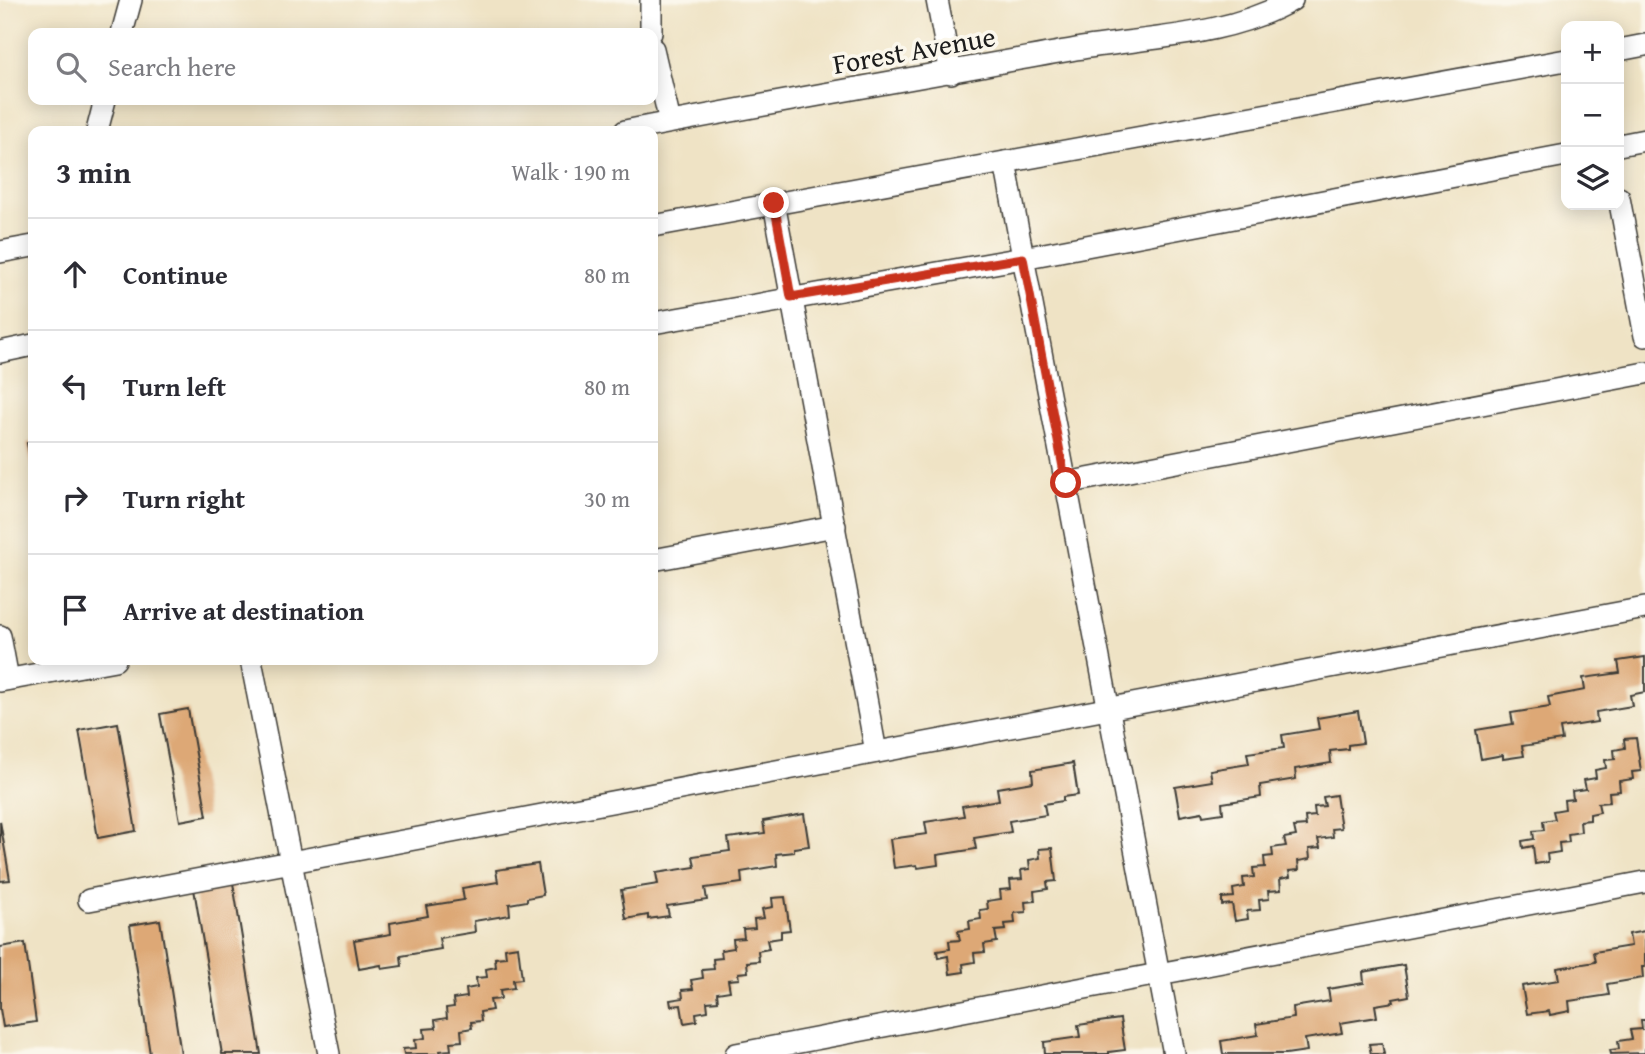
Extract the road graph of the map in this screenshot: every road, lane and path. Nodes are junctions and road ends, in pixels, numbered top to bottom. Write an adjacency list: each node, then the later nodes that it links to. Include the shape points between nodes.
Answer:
1 (131, 0): 5 (street)
2 (651, 0): 6 (street)
3 (937, 0): 11 (street)
4 (1292, 0): 11 (street, Forest Avenue, via 1246,21)
5 (123, 28)
6 (651, 28)
7 (1645, 45): 8 (street)
8 (1624, 49)
9 (1561, 61): 19 (street)
10 (658, 70): 13 (street)
11 (951, 73): 13 (street, Forest Avenue)
12 (104, 105): 14 (street)
13 (670, 122): 15 (street, Forest Avenue)
14 (98, 126)
15 (650, 126)
16 (1645, 140): 17 (street)
17 (1624, 144)
18 (1561, 156): 25 (street)
19 (1005, 162): 20 (street); 25 (street)
20 (774, 203): 22 (street); 26 (street)
21 (1621, 210): 28 (street)
22 (658, 225)
23 (28, 247): 24 (street)
24 (0, 252)
25 (1023, 258): 26 (street); 32 (street)
26 (791, 297): 27 (street); 33 (street)
27 (658, 322)
28 (1645, 336)
29 (28, 346): 30 (street)
30 (0, 352)
31 (1645, 373): 32 (street)
32 (1066, 483): 40 (street)
33 (835, 526): 34 (street); 41 (street)
34 (658, 559)
35 (1645, 608): 40 (street)
36 (0, 636): 39 (street)
37 (87, 665): 39 (street)
38 (252, 665): 42 (street)
39 (4, 680)
40 (1110, 711): 41 (street); 45 (street)
41 (876, 752): 42 (street)
42 (290, 861): 44 (street); 46 (street)
43 (1645, 882): 45 (street)
44 (89, 900)
45 (1160, 975): 47 (street); 48 (street)
46 (329, 1054)
47 (736, 1054)
48 (1174, 1054)

